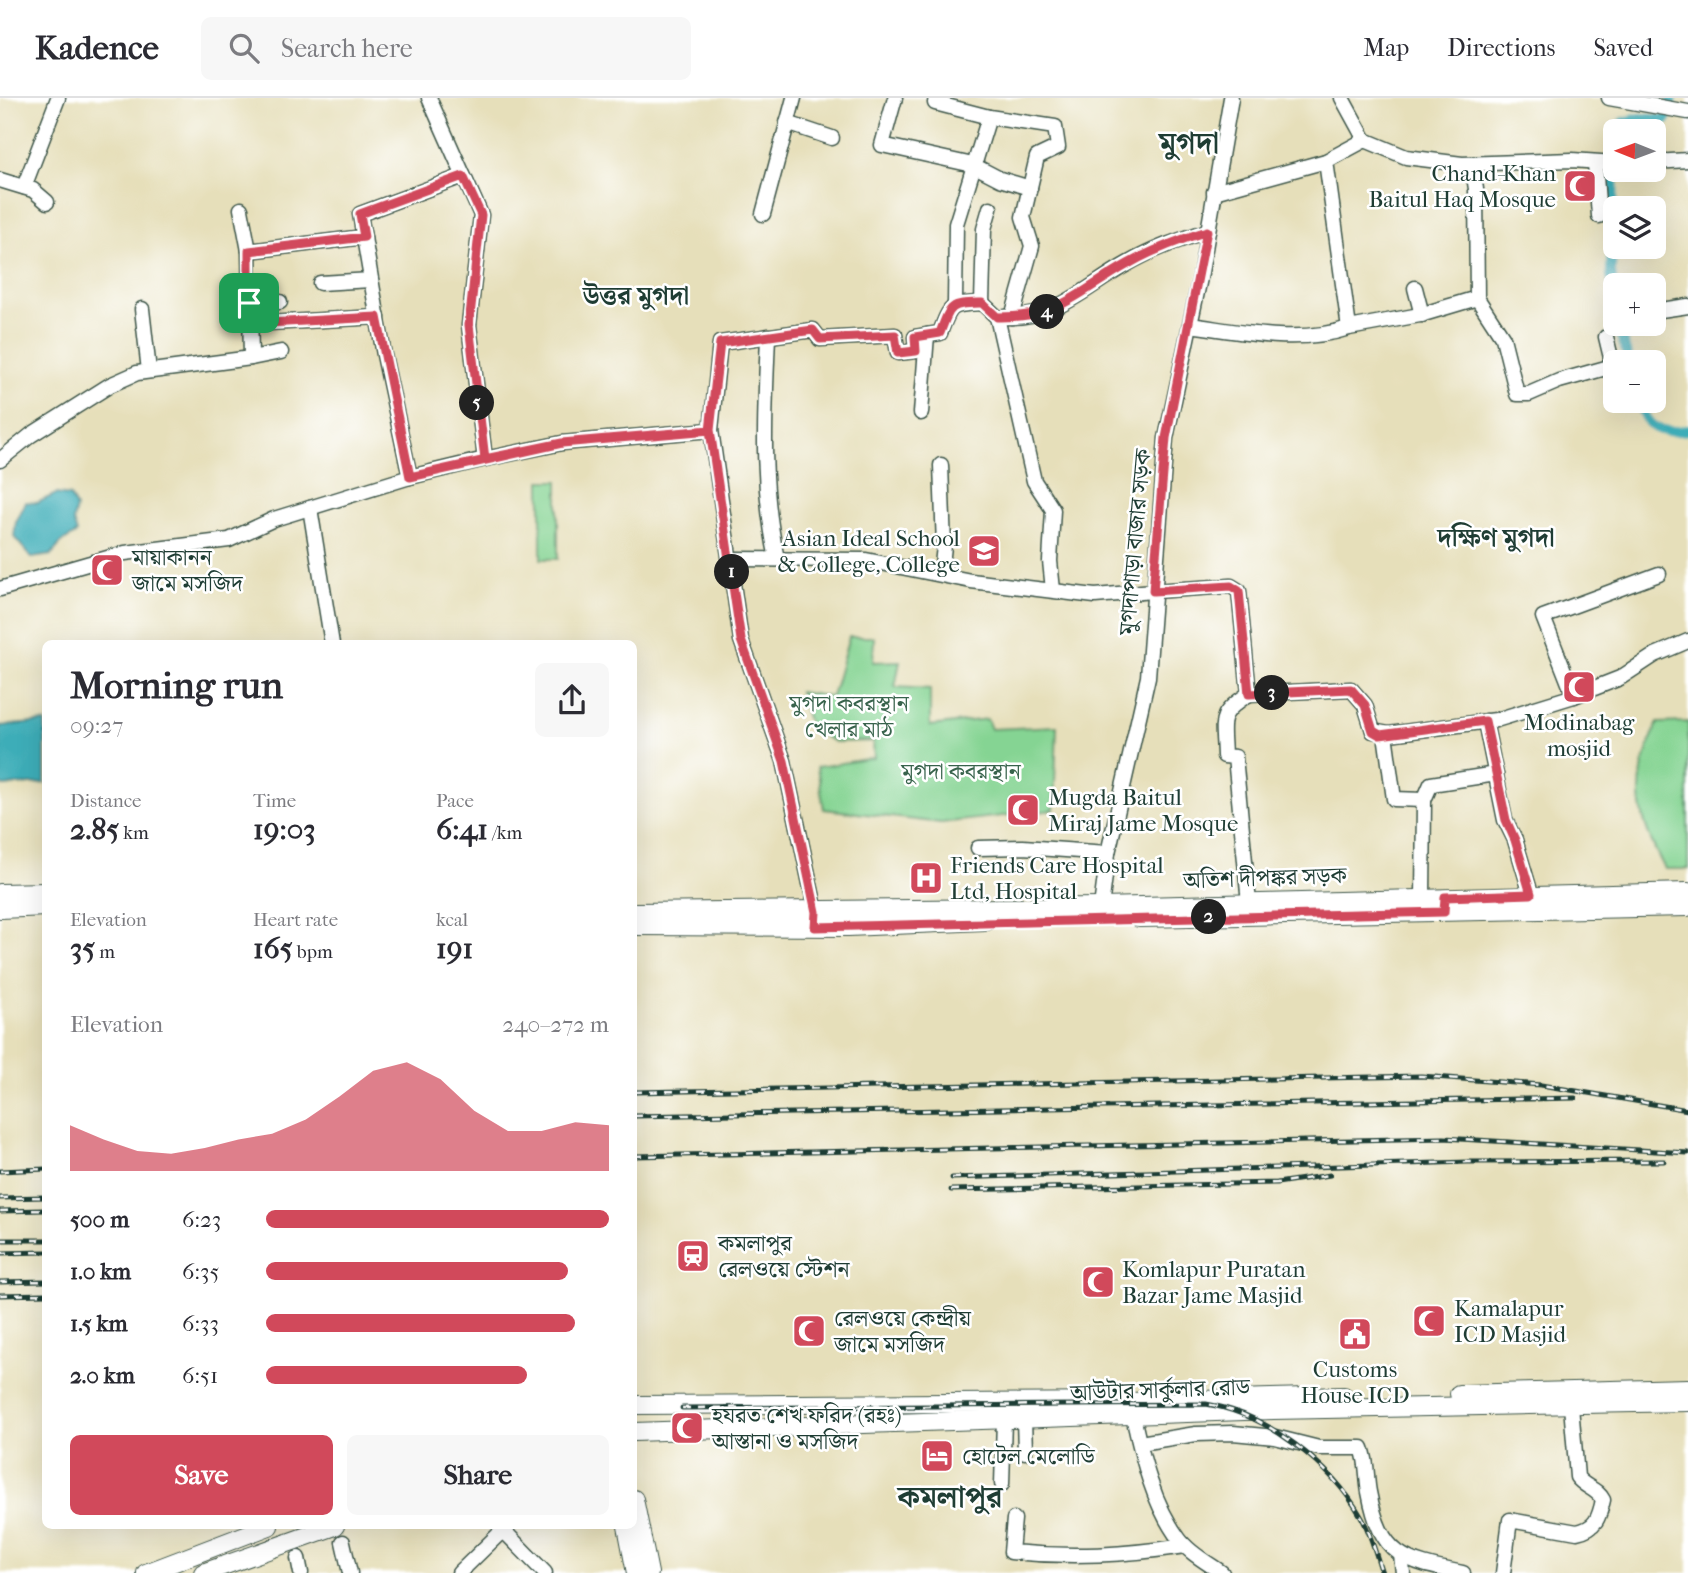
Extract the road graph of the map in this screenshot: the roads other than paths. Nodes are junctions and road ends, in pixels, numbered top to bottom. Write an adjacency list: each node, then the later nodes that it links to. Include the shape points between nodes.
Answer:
1 (58, 98): 23 (street)
2 (429, 98): 21 (street)
3 (794, 98): 11 (street)
4 (895, 98): 20 (street, via 882,145)
5 (936, 98): 10 (street, via 935,103)
6 (1231, 98): 25 (street, মুগদাপাড়া বাজার সড়ক)
7 (1342, 98): 13 (street)
8 (1609, 98): 9 (street)
9 (1688, 112)
10 (989, 117): 20 (street); 24 (street, via 1055,127 1058,147 1037,157)
11 (787, 123): 12 (street); 29 (street)
12 (832, 138)
13 (1365, 139): 15 (street); 19 (street, via 1406,157)
14 (1688, 160): 16 (street)
15 (1326, 161): 25 (street); 51 (street)
16 (1666, 161)
17 (1597, 163): 18 (street); 19 (street); 30 (street)
18 (1603, 163)
19 (1472, 164): 37 (street)
20 (973, 165): 24 (street); 41 (street, via 956,224)
21 (463, 176): 32 (street, via 360,214); 60 (street, via 481,215 469,325)
22 (0, 180): 23 (street)
23 (24, 187): 26 (street)
24 (1030, 188): 48 (street, via 1023,217 1032,246)
25 (1214, 192): 31 (street, মুগদাপাড়া বাজার সড়ক)
26 (47, 202)
27 (990, 208): 40 (street, via 984,229)
28 (241, 209): 33 (street)
29 (763, 214)
30 (1599, 216)
31 (1207, 231): 48 (street, via 1166,243 1062,306 1038,315); 50 (street, মুগদাপাড়া বাজার সড়ক)
32 (364, 237): 33 (street); 34 (street)
33 (249, 251): 39 (street)
34 (372, 280): 35 (street); 46 (street)
35 (320, 283)
36 (1415, 288): 45 (street)
37 (1477, 298): 45 (street); 54 (street, via 1503,338 1517,394 1613,366)
38 (280, 302): 39 (street)
39 (249, 303): 49 (street)
40 (982, 303): 41 (street); 47 (street)
41 (955, 304): 52 (street, via 948,309 940,333)
42 (1688, 306): 44 (street)
43 (142, 309): 57 (street)
44 (1666, 309)
45 (1422, 315): 51 (street)
46 (377, 317): 49 (street); 63 (street)
47 (997, 317): 48 (street); 70 (street, via 1034,481 1053,510)
48 (1013, 317)
49 (250, 324): 56 (street)
50 (1190, 325): 51 (street, via 1277,337 1316,336); 71 (street, মুগদাপাড়া বাজার সড়ক, via 1166,438)
51 (1349, 328)
52 (927, 335): 53 (street, via 915,337 916,351 898,353 895,335 820,339 813,330); 58 (street)
53 (768, 336): 59 (street, via 720,343); 66 (street, via 763,460)
54 (1606, 337)
55 (281, 352): 56 (street)
56 (251, 358): 57 (street)
57 (149, 371): 61 (street, via 110,385)
58 (921, 413)
59 (710, 430): 60 (street, via 562,443); 65 (street)
60 (485, 459): 63 (street)
61 (0, 460)
62 (941, 465): 68 (street)
63 (410, 477): 64 (street)
64 (310, 508): 69 (street, via 229,540 125,553); 72 (street)
65 (730, 559): 66 (street); 94 (street, via 741,640 784,761)
66 (777, 559): 68 (street, via 866,560)
67 (1659, 574): 75 (street, via 1543,617)
68 (942, 575): 70 (street)
69 (0, 589)
70 (1053, 590): 71 (street, via 1095,596)
71 (1153, 591): 74 (street, via 1231,586 1239,591); 81 (street, মুগদাপাড়া বাজার সড়ক, via 1148,677)
72 (331, 640)
73 (1688, 641): 75 (street, via 1620,678)
74 (1249, 694): 77 (street, via 1351,689 1365,705 1373,731); 87 (street, via 1225,711 1223,719 1224,756 1235,757)
75 (1574, 696): 76 (street)
76 (1485, 721): 77 (street); 78 (street)
77 (1385, 734): 79 (street, via 1394,799)
78 (1496, 774): 79 (street, via 1431,784); 85 (street)
79 (1424, 800): 86 (street)
80 (978, 848): 81 (street)
81 (1108, 853): 90 (street, মুগদাপাড়া বাজার সড়ক)
82 (42, 892): 84 (main road)
83 (1688, 892): 85 (main road, অতিশ দীপঙ্কর সড়ক)
84 (0, 893)
85 (1531, 894): 88 (main road, অতিশ দীপঙ্কর সড়ক)
86 (1423, 897): 87 (main road, অতিশ দীপঙ্কর সড়ক); 88 (main road, অতিশ দীপঙ্কর সড়ক)
87 (1248, 903): 90 (main road, অতিশ দীপঙ্কর সড়ক)
88 (1444, 904): 91 (main road, অতিশ দীপঙ্কর সড়ক); 94 (main road, অতিশ দীপঙ্কর সড়ক)
89 (42, 906): 92 (main road)
90 (1101, 907): 94 (main road, অতিশ দীপঙ্কর সড়ক)
91 (1688, 907)
92 (0, 909)
93 (637, 912): 94 (main road, অতিশ দীপঙ্কর সড়ক)
94 (816, 919): 95 (main road, অতিশ দীপঙ্কর সড়ক)
95 (637, 926)
96 (1688, 1388): 98 (main road, আউটার সার্কুলার রোড, via 1139,1401)
97 (1688, 1402): 99 (main road, আউটার সার্কুলার রোড)
98 (637, 1405)
99 (1571, 1406): 100 (main road, আউটার সার্কুলার রোড); 126 (street, via 1577,1477 1603,1500 1597,1522 1577,1532 1510,1520)
100 (1133, 1416): 101 (main road, আউটার সার্কুলার রোড); 104 (street)
101 (1024, 1419): 102 (main road, আউটার সার্কুলার রোড); 105 (street)
102 (1004, 1420): 103 (main road, আউটার সার্কুলার রোড); 106 (street)
103 (637, 1432)
104 (1140, 1443): 112 (street, via 1156,1496); 113 (street, via 1233,1433 1320,1448 1362,1448 1376,1522 1386,1544)
105 (1025, 1452)
106 (1002, 1484)
107 (637, 1514): 122 (main road)
108 (1014, 1520): 112 (street, via 1011,1552 1068,1558)
109 (260, 1529): 115 (main road)
110 (627, 1529): 121 (main road)
111 (338, 1534): 116 (main road); 118 (street)
112 (1185, 1546): 123 (street)
113 (1401, 1555): 124 (street); 125 (street)
114 (298, 1558): 117 (street)
115 (146, 1573)
116 (203, 1573)
117 (301, 1573)
118 (350, 1573)
119 (459, 1573): 120 (street, via 499,1534 506,1533)
120 (545, 1573)
121 (636, 1573)
122 (649, 1573)
123 (1222, 1573)
124 (1403, 1573)
125 (1463, 1573)
126 (1503, 1573)

